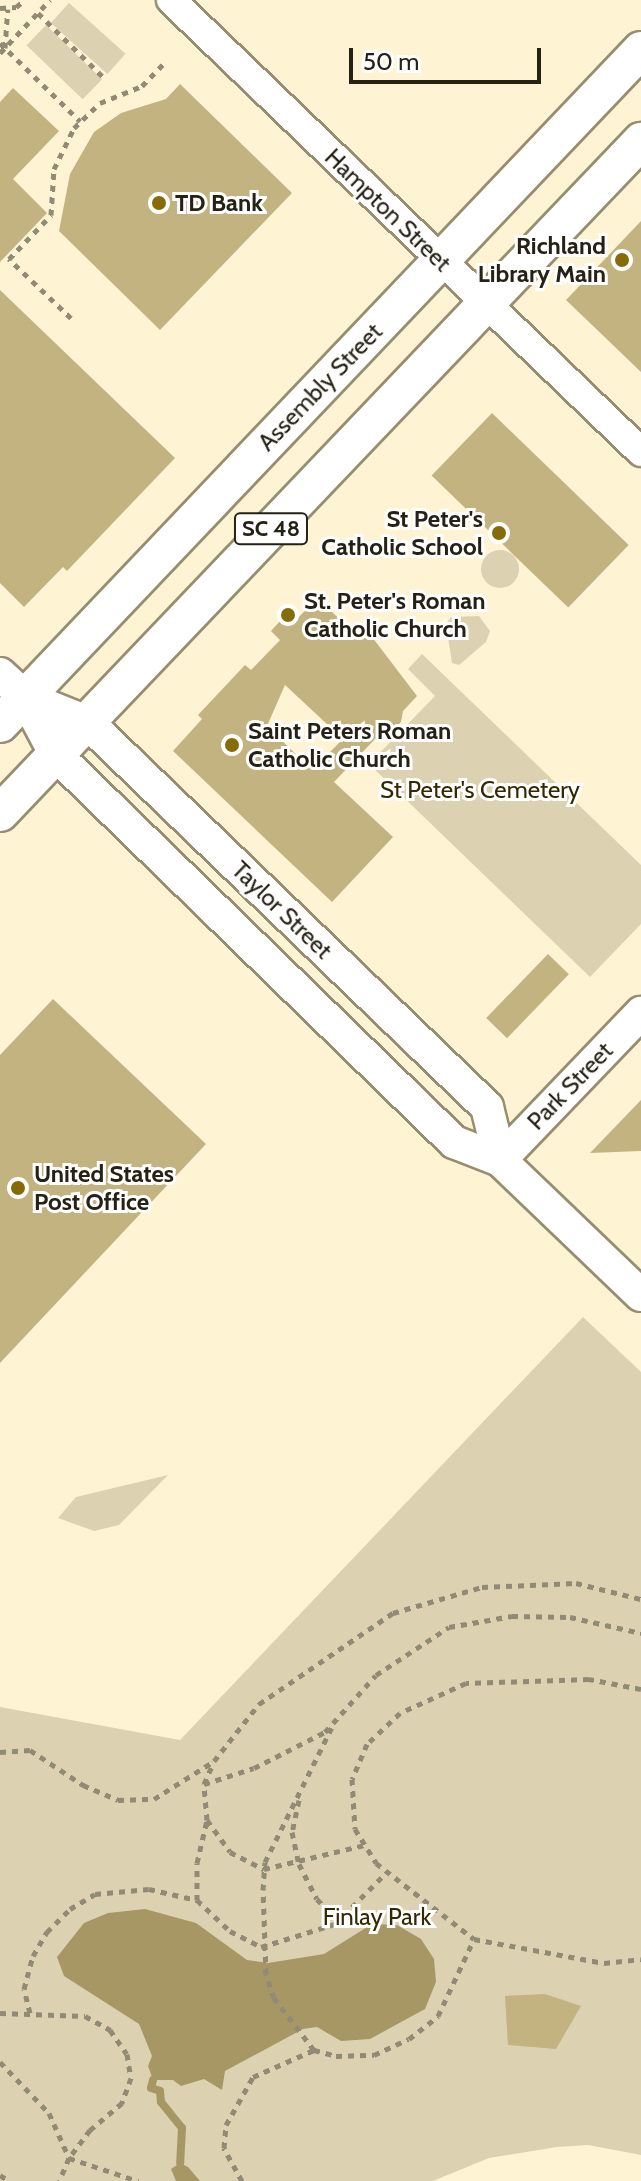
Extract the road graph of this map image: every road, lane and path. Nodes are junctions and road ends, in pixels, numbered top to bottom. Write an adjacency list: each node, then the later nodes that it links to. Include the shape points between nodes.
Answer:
1 (25, 0): 5 (path)
2 (50, 0): 6 (path)
3 (171, 0): 13 (street, Hampton Street)
4 (0, 8): 5 (path)
5 (8, 9): 7 (path)
6 (38, 13): 7 (path); 10 (path)
7 (1, 48): 11 (path)
8 (641, 50): 13 (main road, Assembly Street / SC 48)
9 (165, 62): 11 (path, via 142,86 100,103)
10 (102, 76)
11 (80, 121): 15 (path, via 54,169 51,215 9,259)
12 (641, 141): 14 (main road, SC 48)
13 (440, 261): 14 (street, Hampton Street); 17 (main road, Assembly Street / SC 48)
14 (485, 304): 16 (street, Hampton Street); 18 (main road, SC 48)
15 (71, 318)
16 (641, 452)
17 (12, 686): 18 (main road, Taylor Street); 19 (main road, Assembly Street / SC 48); 20 (main road, Taylor Street)
18 (87, 722): 20 (main road, SC 48); 23 (main road, Taylor Street, via 487,1107)
19 (0, 724)
20 (56, 755): 21 (main road, SC 48); 23 (main road, Taylor Street, via 454,1142)
21 (0, 813)
22 (641, 1013): 23 (main road, Park Street)
23 (500, 1160): 24 (main road, Taylor Street)
24 (641, 1295)
25 (641, 1599): 30 (path, via 576,1583 482,1587 393,1613 259,1704)
26 (641, 1633): 28 (path, via 570,1617 512,1616 449,1627 376,1675)
27 (641, 1689): 34 (path, via 589,1679 466,1683 400,1713 367,1744 352,1779 355,1829)
28 (333, 1722): 31 (path, via 325,1732 254,1768); 32 (path)
29 (0, 1752): 30 (path, via 30,1750 83,1785 118,1800 154,1799)
30 (214, 1761): 31 (path)
31 (204, 1784): 33 (path)
32 (300, 1794): 35 (path, via 292,1832); 36 (path)
33 (207, 1820): 36 (path, via 230,1852); 38 (path, via 197,1863)
34 (365, 1845): 35 (path); 37 (path)
35 (299, 1864): 36 (path); 39 (path, via 317,1899)
36 (264, 1869): 41 (path)
37 (387, 1872): 39 (path); 40 (path)
38 (197, 1900): 41 (path, via 230,1931); 44 (path, via 149,1889 117,1889 70,1909 33,1956 24,1989)
39 (338, 1921): 41 (path, via 319,1932)
40 (474, 1939): 42 (path, via 604,1963); 45 (path, via 438,2016 409,2039 374,2055)
41 (261, 1947): 45 (path, via 274,1998)
42 (641, 1959)
43 (0, 2013): 44 (path)
44 (30, 2013): 47 (path, via 85,2016 110,2030 127,2054 131,2078 122,2103)
45 (314, 2050): 52 (path, via 273,2064 238,2096 226,2125 224,2148)
46 (0, 2062): 47 (path, via 49,2113)
47 (69, 2158): 50 (path); 51 (path)
48 (0, 2175): 49 (path)
49 (9, 2181)
50 (59, 2181)
51 (138, 2181)
52 (242, 2181)

